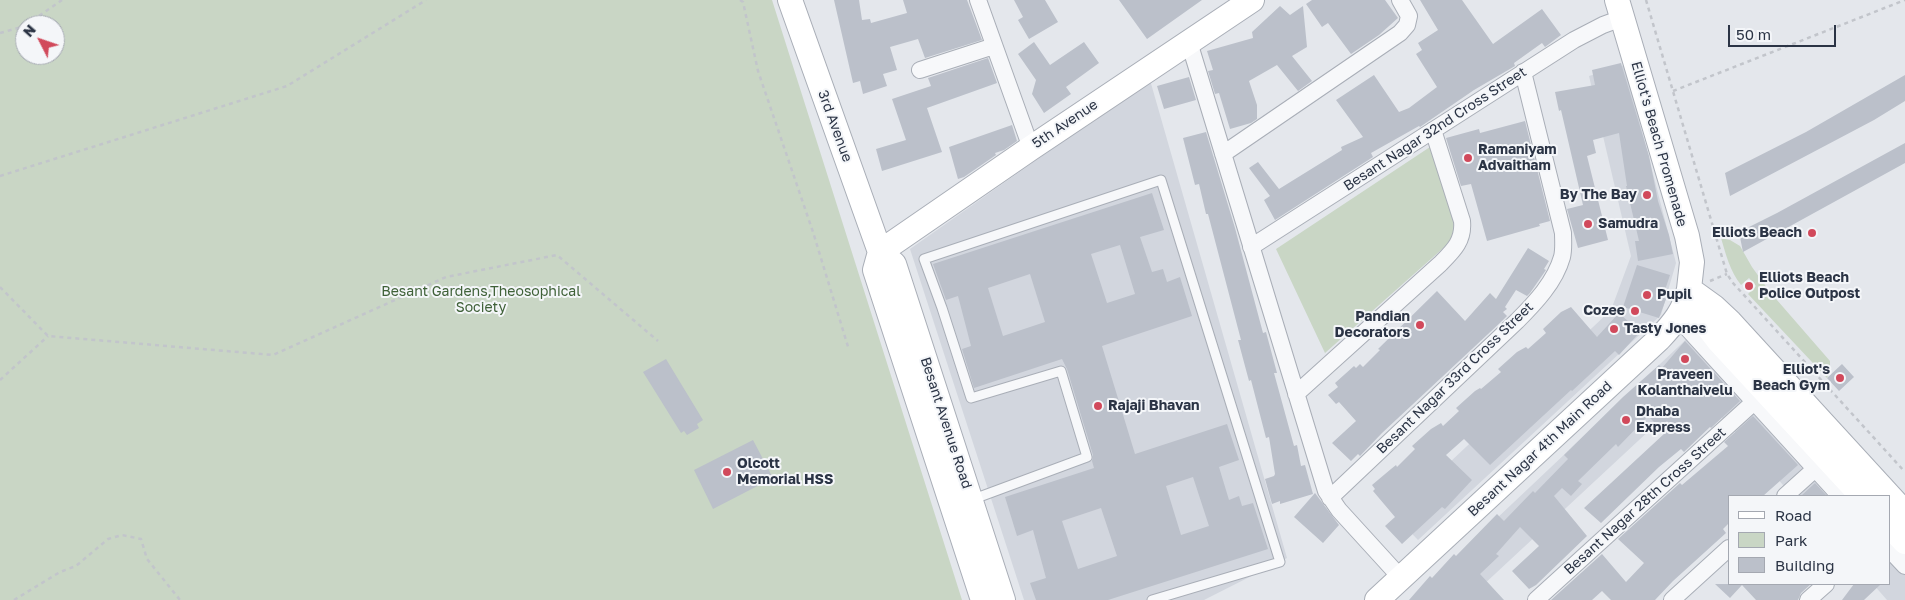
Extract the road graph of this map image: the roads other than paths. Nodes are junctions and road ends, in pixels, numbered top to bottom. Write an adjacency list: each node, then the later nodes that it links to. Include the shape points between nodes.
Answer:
1 (790, 0): 14 (street, 3rd Avenue)
2 (978, 0): 7 (street)
3 (1252, 0): 6 (street, 5th Avenue)
4 (1400, 0): 12 (street, via 1410,16 1400,33)
5 (1620, 9): 9 (street, Besant Nagar 32nd Cross Street); 15 (street, Elliot's Beach Promenade, via 1686,236 1692,262)
6 (1189, 42): 11 (street, 5th Avenue); 12 (street)
7 (994, 46): 8 (street); 11 (street)
8 (920, 70)
9 (1523, 72): 10 (street, Besant Nagar 32nd Cross Street); 25 (street, Besant Nagar 33rd Cross Street, via 1563,233 1559,264 1539,298 1504,334)
10 (1433, 130): 13 (street, Besant Nagar 32nd Cross Street); 17 (street, via 1462,221 1461,239 1440,264)
11 (1030, 148): 14 (street, 5th Avenue)
12 (1223, 154): 13 (street)
13 (1251, 247): 17 (street)
14 (880, 252): 26 (street, Besant Avenue Road, via 894,264); 35 (street, via 875,270)
15 (1689, 289): 16 (street, Besant Nagar 4th Main Road); 22 (street, Elliot's Beach Promenade, via 1698,314 1718,340); 23 (street, via 1730,322)
16 (1678, 318): 18 (street); 33 (street, Besant Nagar 4th Main Road)
17 (1296, 394): 25 (street)
18 (1754, 402): 19 (street); 39 (street, Besant Nagar 28th Cross Street)
19 (1815, 469): 20 (street); 21 (street)
20 (1786, 495)
21 (1839, 495)
22 (1861, 495)
23 (1889, 495)
24 (1890, 497): 27 (street)
25 (1330, 498): 33 (street)
26 (971, 500): 36 (street, Besant Avenue Road); 37 (lane, via 1087,458 1061,370 970,398 924,259 1161,180 1280,562)
27 (1905, 513)
28 (1890, 526): 29 (street)
29 (1905, 542)
30 (1728, 549): 40 (street)
31 (1890, 550): 32 (street)
32 (1905, 566)
33 (1401, 578): 38 (street, Besant Nagar 4th Main Road)
34 (1825, 585): 41 (street)
35 (983, 600)
36 (1003, 600)
37 (1152, 600)
38 (1377, 600)
39 (1536, 600)
40 (1672, 600)
41 (1808, 600)

